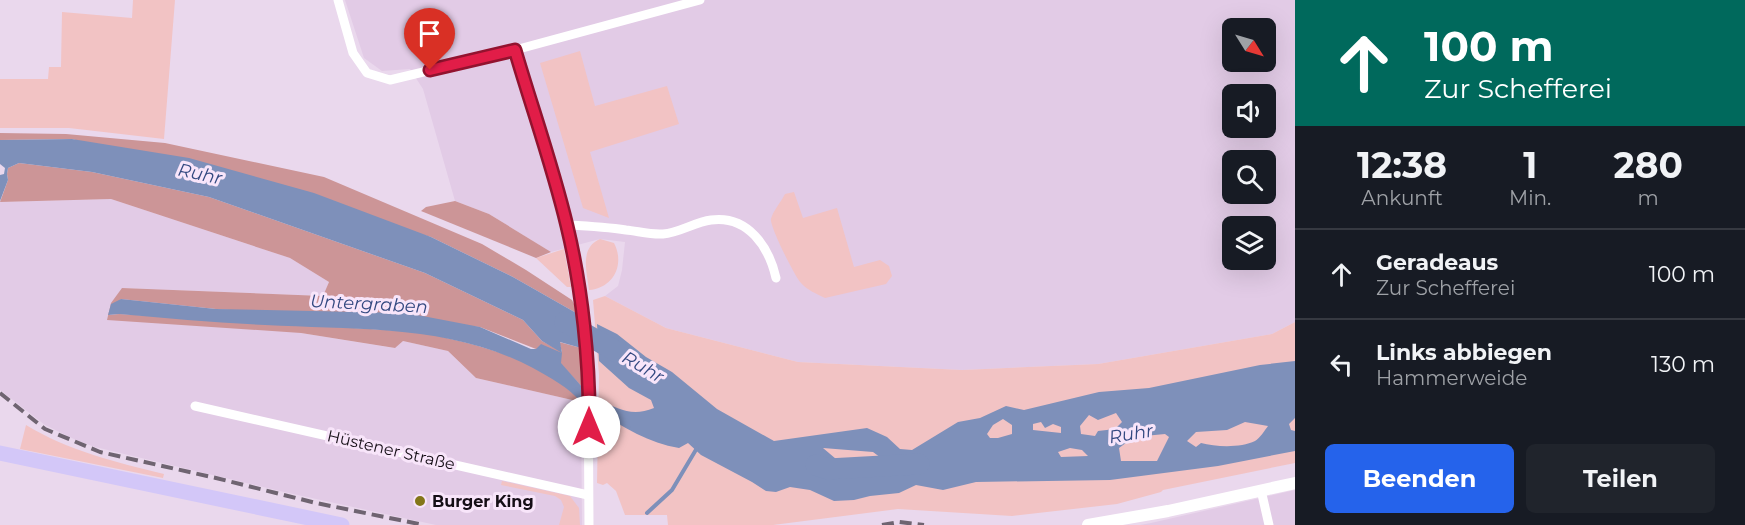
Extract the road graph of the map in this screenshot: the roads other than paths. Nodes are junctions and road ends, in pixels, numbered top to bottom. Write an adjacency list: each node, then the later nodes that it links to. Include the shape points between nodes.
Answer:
1 (338, 0): 3 (street, via 354,53 367,73 390,80)
2 (700, 0): 3 (street)
3 (515, 50): 4 (street)
4 (567, 225): 5 (street, via 662,234 712,219 730,222 756,235 766,248); 10 (street, via 588,366)
5 (776, 278)
6 (195, 406): 10 (street, Hüstener Straße)
7 (0, 453): 11 (main road)
8 (1295, 483): 9 (street)
9 (1261, 490): 13 (street); 14 (street)
10 (588, 495): 12 (street)
11 (342, 525)
12 (589, 525)
13 (1088, 525)
14 (1269, 525)

